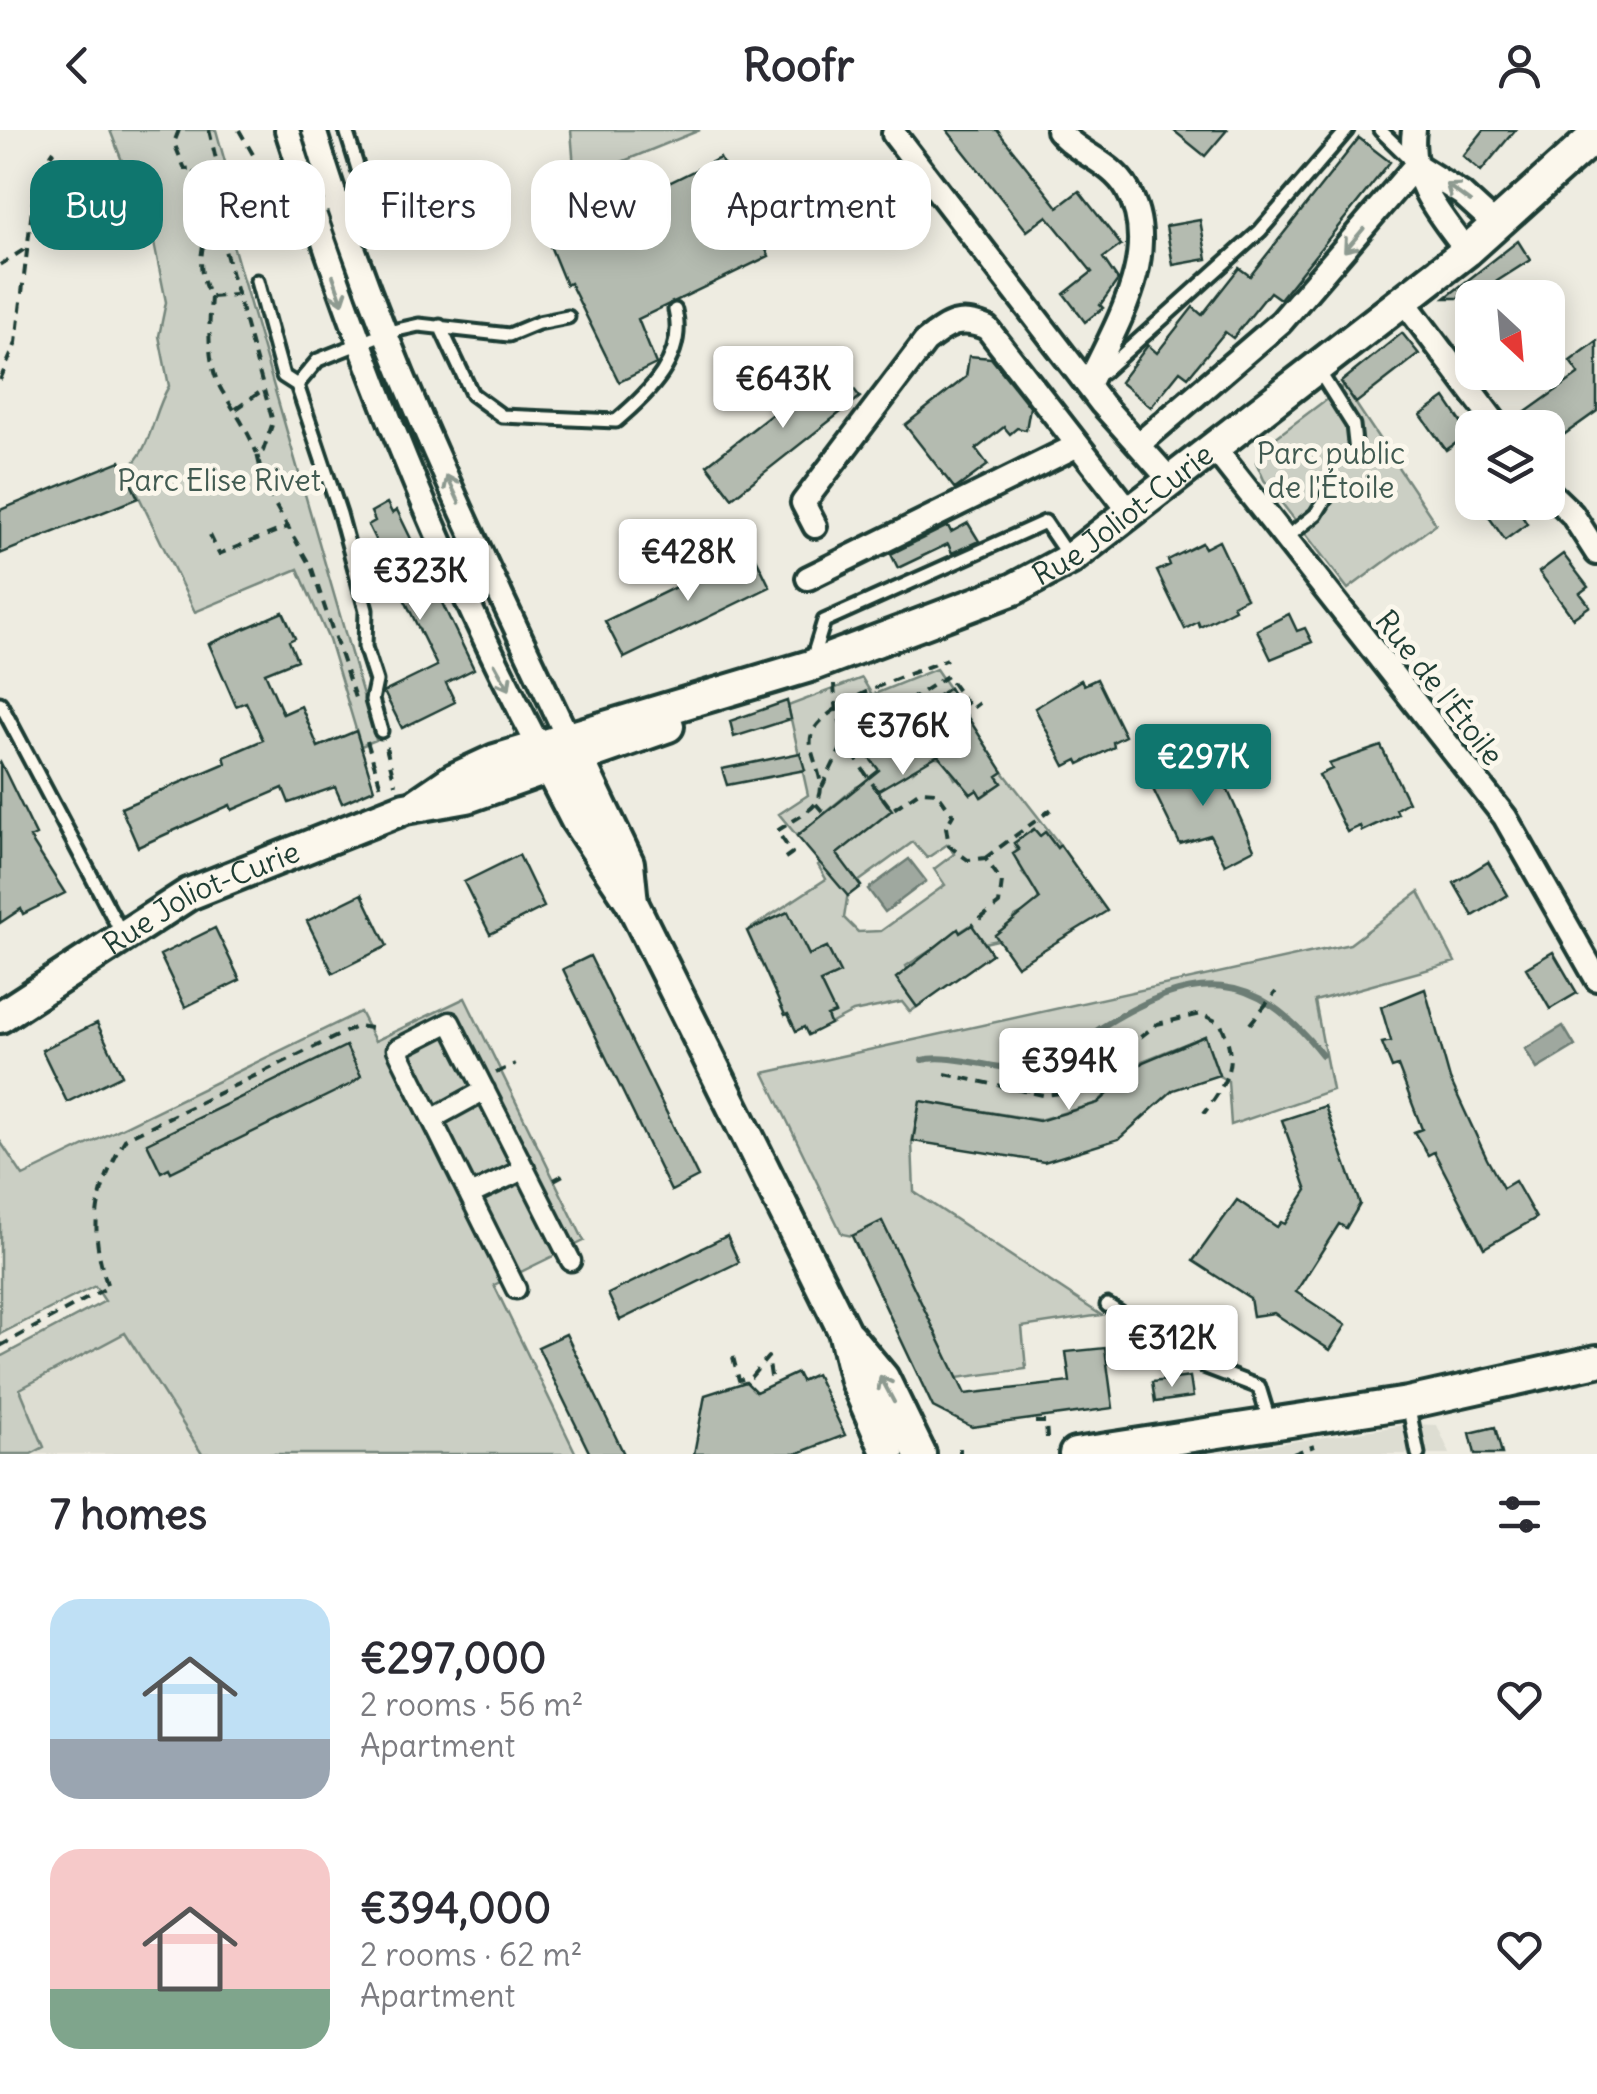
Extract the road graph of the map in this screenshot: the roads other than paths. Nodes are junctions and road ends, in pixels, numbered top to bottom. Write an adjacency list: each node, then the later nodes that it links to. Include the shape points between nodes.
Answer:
1 (288, 130): 10 (street)
2 (314, 130): 12 (street)
3 (346, 130): 12 (lane, via 362,182 355,196)
4 (1058, 130): 26 (street, via 1127,188 1139,221 1139,264)
5 (1346, 130): 26 (lane, via 1260,231)
6 (1380, 130): 11 (lane)
7 (1414, 130): 11 (street)
8 (894, 134): 26 (street)
9 (1597, 134): 14 (main road, Rue Joliot-Curie)
10 (296, 160)
11 (1416, 165): 14 (street, one-way to 11); 16 (street, via 1432,205); 28 (street, one-way to 28, via 1282,322)
12 (336, 202): 13 (lane); 22 (street)
13 (325, 208)
14 (1497, 226): 16 (main road, Rue Joliot-Curie)
15 (324, 250): 23 (street, one-way to 23)
16 (1467, 251): 18 (main road, Rue Joliot-Curie)
17 (257, 281): 25 (lane, via 283,376)
18 (1403, 300): 24 (main road, Rue Joliot-Curie); 27 (street)
19 (675, 310): 21 (lane, via 669,362 649,393 616,421 502,416 472,394)
20 (568, 317): 21 (lane, via 509,335)
21 (440, 326): 22 (lane)
22 (388, 332): 23 (lane); 46 (street, one-way to 22)
23 (358, 345): 25 (lane, via 318,360); 46 (street, one-way to 46, via 494,661)
24 (1317, 368): 30 (main road, Rue Joliot-Curie); 31 (lane, via 1354,425)
25 (297, 385): 44 (lane, via 366,610 364,647)
26 (1088, 385): 28 (street)
27 (1486, 410)
28 (1139, 444): 32 (street)
29 (1078, 445): 35 (street); 36 (street, via 987,328 968,319 947,324 925,342 803,503); 40 (street)
30 (1214, 448): 32 (main road, Rue Joliot-Curie); 37 (street, Rue de l'Étoile)
31 (1356, 452)
32 (1171, 481): 35 (main road, Rue Joliot-Curie)
33 (1332, 488): 37 (lane, via 1316,514)
34 (1565, 508): 38 (street)
35 (1131, 512): 39 (main road, Rue Joliot-Curie)
36 (814, 526)
37 (1284, 540): 50 (street, Rue de l'Étoile, via 1505,817)
38 (1597, 553)
39 (1070, 559): 41 (main road, Rue Joliot-Curie, via 1014,589); 41 (lane, via 1046,522 824,622)
40 (808, 578)
41 (818, 663): 42 (main road, Rue Joliot-Curie)
42 (736, 691): 45 (main road, Rue Joliot-Curie, via 713,709); 46 (main road, Rue Joliot-Curie, via 706,694)
43 (0, 703): 49 (lane)
44 (382, 731)
45 (635, 738): 46 (main road, Rue Joliot-Curie); 47 (main road, via 617,759 608,789)
46 (558, 752): 47 (main road); 48 (main road, via 610,874); 49 (main road, Rue Joliot-Curie, via 454,779 396,803 189,894)
47 (617, 839): 48 (main road, via 628,863)
48 (632, 902): 59 (main road)
49 (122, 934): 51 (main road, Rue Joliot-Curie)
50 (1597, 979)
51 (0, 1017)
52 (485, 1090): 53 (street); 53 (street, via 450,1022 398,1048); 54 (street)
53 (432, 1119): 55 (street)
54 (524, 1169): 55 (street); 56 (street)
55 (470, 1195): 57 (street)
56 (571, 1261)
57 (516, 1288)
58 (1108, 1305): 62 (lane, via 1204,1366 1258,1387)
59 (844, 1331): 64 (main road, via 856,1380); 65 (main road, one-way to 59, via 883,1378)
60 (1597, 1361): 61 (main road)
61 (1408, 1403): 62 (main road); 67 (lane)
62 (1270, 1424): 63 (main road)
63 (1131, 1449): 66 (main road)
64 (888, 1454)
65 (920, 1454)
66 (1075, 1454)
67 (1418, 1454)

